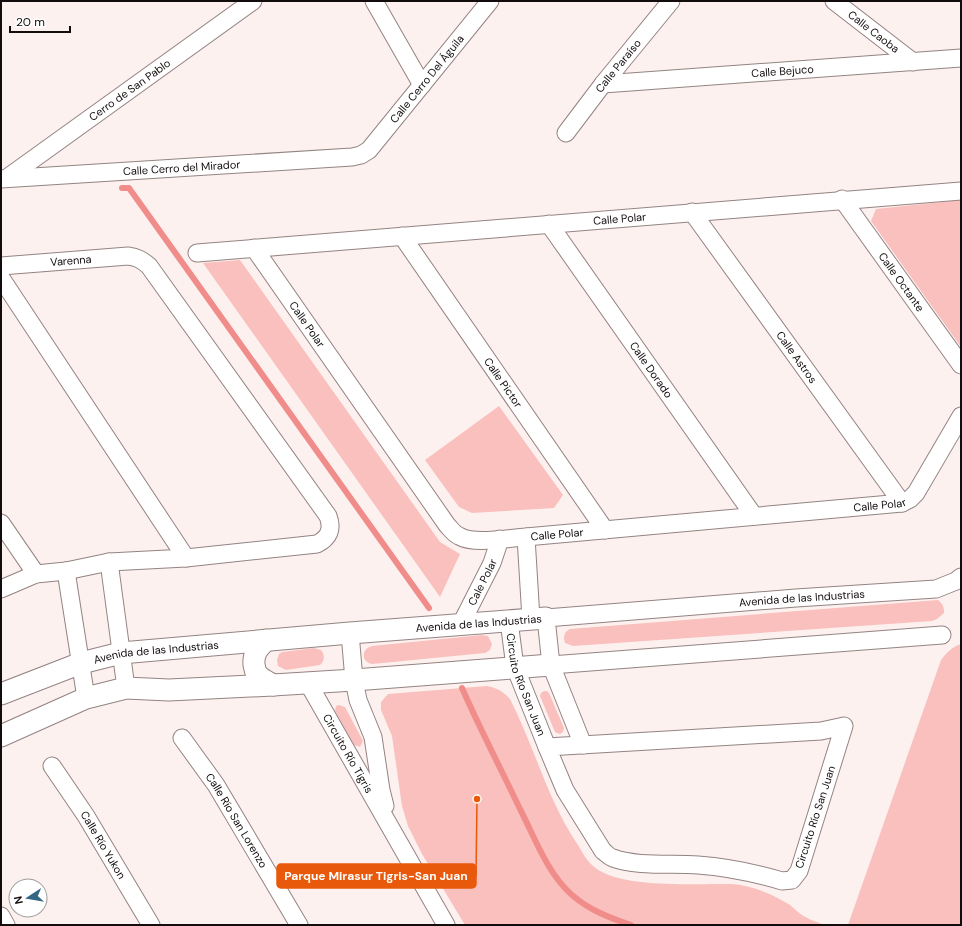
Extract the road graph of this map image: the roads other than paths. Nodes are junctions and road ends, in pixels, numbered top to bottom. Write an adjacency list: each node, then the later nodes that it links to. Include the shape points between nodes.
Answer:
1 (253, 1): 12 (street, Cerro de San Pablo)
2 (374, 1): 9 (street)
3 (490, 1): 9 (street, Calle Cerro Del Águila)
4 (671, 1): 8 (street, Calle Paraíso)
5 (834, 1): 7 (street, Calle Caoba)
6 (961, 58): 7 (street, Calle Bejuco)
7 (913, 62): 8 (street, Calle Bejuco)
8 (603, 84): 10 (street, Calle Paraíso)
9 (422, 85): 11 (street, Calle Cerro Del Águila, via 369,150)
10 (566, 133)
11 (361, 155): 12 (street, Calle Cerro del Mirador)
12 (4, 179)
13 (961, 191): 14 (street, Calle Polar)
14 (842, 200): 15 (street, Calle Polar); 22 (street, Calle Octante)
15 (692, 212): 16 (street, Calle Polar); 24 (street, Calle Astros)
16 (549, 224): 17 (street, Calle Polar); 25 (street, Calle Dorado)
17 (402, 236): 18 (street, Calle Polar); 27 (street, Calle Pictor)
18 (254, 248): 19 (street, Calle Polar); 29 (street, Calle Polar, via 448,525 464,539)
19 (196, 253)
20 (1, 266): 30 (street, Varenna, via 128,256 140,258 149,266 330,522 329,535 317,544)
21 (1, 278): 30 (street)
22 (961, 365)
23 (961, 416): 24 (street, Calle Polar, via 916,493)
24 (902, 502): 25 (street, Calle Polar)
25 (754, 516): 27 (street, Calle Polar)
26 (1, 523): 33 (street)
27 (605, 530): 28 (street, Calle Polar)
28 (526, 537): 29 (street, Calle Polar); 36 (street)
29 (500, 539): 38 (street, Cale Polar, via 492,563)
30 (186, 558): 31 (street)
31 (109, 562): 32 (street); 42 (street)
32 (66, 571): 33 (street); 43 (street)
33 (36, 574): 35 (street)
34 (961, 577): 36 (street, Avenida de las Industrias, via 936,589)
35 (1, 589)
36 (539, 618): 37 (street, Avenida de las Industrias); 44 (street)
37 (509, 621): 38 (street, Avenida de las Industrias); 45 (street, Circuito Río San Juan)
38 (461, 624): 39 (street, Avenida de las Industrias)
39 (350, 633): 41 (street, Avenida de las Industrias); 46 (street, Circuito Río Tigris)
40 (942, 635): 44 (street)
41 (266, 640): 42 (street, Avenida de las Industrias); 48 (street, via 255,654 255,669 257,675)
42 (121, 653): 43 (street, Avenida de las Industrias); 49 (street)
43 (81, 663): 50 (street, Avenida de las Industrias); 51 (street)
44 (551, 665): 45 (street); 54 (street)
45 (515, 667): 46 (street); 55 (street, Circuito Río San Juan)
46 (354, 680): 47 (street); 57 (street, Circuito Río Tigris, via 358,700 373,738)
47 (308, 683): 48 (street); 57 (street, Circuito Río Tigris)
48 (273, 685): 49 (street, via 169,690)
49 (126, 688): 51 (street)
50 (1, 694)
51 (86, 698): 52 (street)
52 (1, 736)
53 (182, 738): 61 (street, Calle Río San Lorenzo, via 216,785)
54 (583, 745): 55 (street, Circuito Río San Juan); 55 (street, Circuito Río San Juan, via 821,731 844,726 799,871 792,880 787,881 705,866 651,864 611,858 603,851 565,790)
55 (547, 747)
56 (52, 766): 60 (street, Calle Río Yukon, via 86,816)
57 (389, 824): 62 (street, Circuito Río Tigris)
58 (1, 916): 59 (street)
59 (6, 925)
60 (151, 925)
61 (300, 925)
62 (446, 925)

